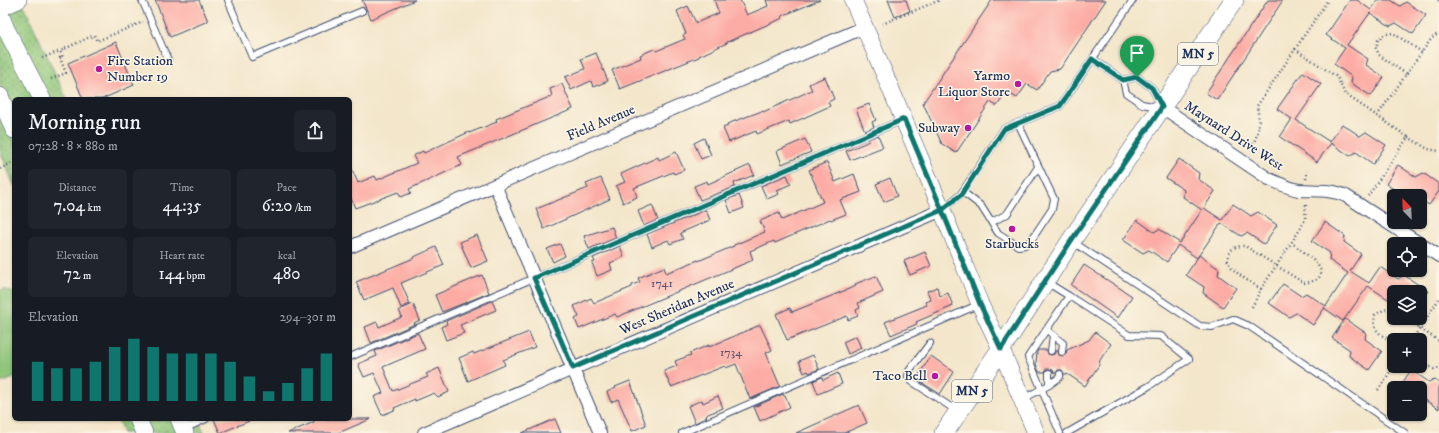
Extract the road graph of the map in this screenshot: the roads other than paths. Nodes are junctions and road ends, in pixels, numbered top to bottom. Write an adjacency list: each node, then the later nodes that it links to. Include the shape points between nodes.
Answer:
1 (18, 0): 7 (street)
2 (142, 0): 12 (lane)
3 (228, 0): 8 (lane, via 252,57)
4 (853, 0): 10 (street)
5 (1133, 0): 11 (lane)
6 (1234, 0): 16 (main road, MN 5)
7 (0, 8)
8 (362, 11)
9 (0, 14): 14 (street)
10 (865, 27): 17 (street); 21 (street, Field Avenue)
11 (1092, 59): 13 (lane); 19 (lane, via 1060,106)
12 (168, 60)
13 (1123, 80): 16 (lane, via 1126,93 1142,104); 16 (lane, via 1137,77 1143,81 1152,88)
14 (39, 97)
15 (7, 105): 18 (street)
16 (1162, 107): 25 (main road, MN 5); 27 (street, Maynard Drive West, via 1269,179 1287,187 1342,194)
17 (904, 119): 23 (street); 28 (lane)
18 (12, 123)
19 (1018, 123): 20 (lane); 22 (lane, via 1004,129)
20 (1038, 167): 24 (lane, via 1007,214); 24 (lane, via 1054,199 1052,209 1032,239 1018,246 998,233)
21 (495, 185): 26 (street, Field Avenue); 28 (street)
22 (963, 192): 23 (lane); 24 (lane, via 981,206)
23 (942, 210): 31 (street); 39 (street, West Sheridan Avenue)
24 (992, 222)
25 (1071, 241): 29 (main road, MN 5); 57 (lane, via 1200,326 1212,327 1233,319 1249,326)
26 (352, 246)
27 (1439, 256)
28 (534, 278): 38 (lane); 39 (street)
29 (1045, 281): 30 (lane); 35 (main road, MN 5)
30 (1069, 296): 32 (lane); 56 (lane, via 1129,335 1161,336 1189,359 1149,386)
31 (980, 304): 35 (street); 52 (lane)
32 (1046, 330): 33 (lane); 43 (lane, via 1028,357)
33 (1053, 335): 36 (lane); 37 (lane, via 1063,343)
34 (930, 343): 45 (lane, via 909,371 908,377)
35 (1001, 349): 44 (street); 45 (main road, MN 5)
36 (1051, 351)
37 (1062, 352)
38 (352, 356)
39 (573, 368): 50 (street, West Sheridan Avenue); 51 (street)
40 (1050, 373): 42 (lane)
41 (1060, 374): 42 (lane, via 1060,377)
42 (1049, 386): 43 (lane)
43 (1042, 390): 44 (lane); 55 (lane)
44 (1022, 399): 54 (street)
45 (958, 412): 53 (main road, MN 5)
46 (139, 421): 49 (street)
47 (200, 421): 48 (lane)
48 (182, 427)
49 (144, 433)
50 (424, 433)
51 (600, 433)
52 (682, 433)
53 (944, 433)
54 (1036, 433)
55 (1060, 433)
56 (1067, 433)
57 (1405, 433)

